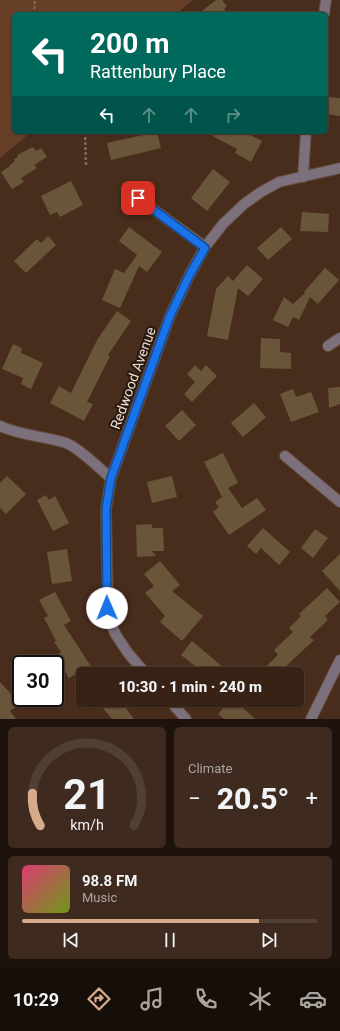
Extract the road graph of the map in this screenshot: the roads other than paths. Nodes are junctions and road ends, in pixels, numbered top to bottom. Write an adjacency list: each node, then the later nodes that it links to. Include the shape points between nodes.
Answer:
1 (326, 0): 2 (street)
2 (324, 12)
3 (306, 134): 5 (street)
4 (340, 168): 5 (street, Redwood Avenue)
5 (303, 177): 7 (street, Redwood Avenue, via 279,182 244,204 223,224)
6 (138, 198): 7 (street)
7 (205, 248): 12 (street, Redwood Avenue, via 170,316)
8 (340, 338): 9 (street)
9 (328, 346)
10 (0, 426): 12 (street, via 11,431 68,444)
11 (285, 456): 13 (street)
12 (111, 478): 15 (street, Redwood Avenue, via 106,509 108,618 116,635)
13 (340, 502)
14 (340, 660): 18 (street)
15 (140, 667)
16 (175, 707): 17 (street)
17 (186, 719)
18 (311, 719)

